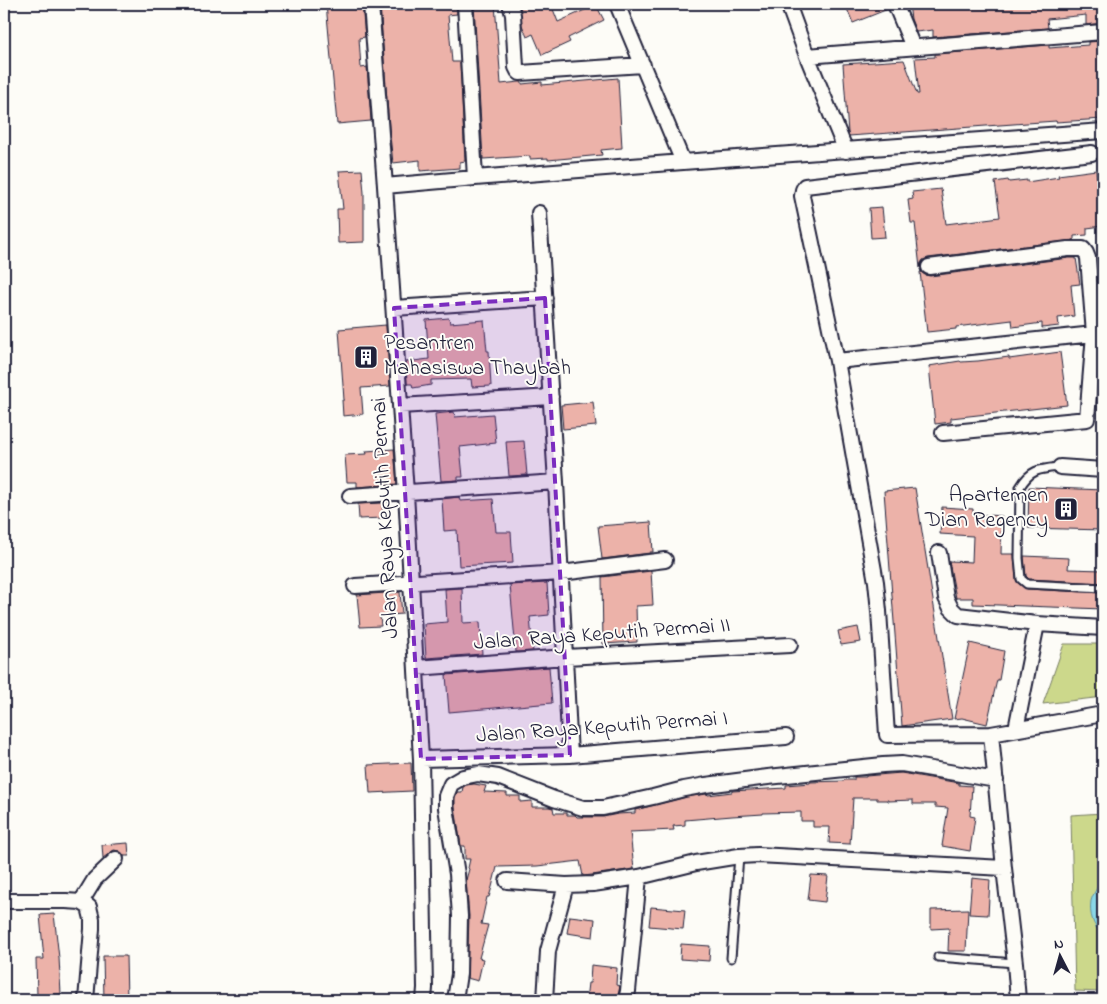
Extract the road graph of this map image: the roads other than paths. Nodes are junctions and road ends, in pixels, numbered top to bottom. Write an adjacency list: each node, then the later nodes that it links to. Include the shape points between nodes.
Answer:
1 (371, 4): 16 (street, Jalan Raya Keputih Permai)
2 (465, 4): 15 (street)
3 (510, 4): 10 (street, via 516,67 520,73)
4 (616, 4): 10 (street)
5 (788, 4): 9 (street)
6 (895, 4): 8 (street)
7 (1103, 32): 8 (street)
8 (912, 47): 9 (street)
9 (807, 56): 12 (street)
10 (643, 65): 14 (street)
11 (1103, 132): 12 (street)
12 (846, 151): 14 (street)
13 (1092, 153): 22 (street, via 805,186 802,196)
14 (683, 162): 15 (street)
15 (475, 178): 16 (street)
16 (385, 186): 20 (street, Jalan Raya Keputih Permai)
17 (539, 213): 19 (street)
18 (929, 267): 21 (street, via 1083,248 1088,258)
19 (545, 298): 20 (street); 23 (street)
20 (394, 308): 24 (street, Jalan Raya Keputih Permai)
21 (1094, 334): 22 (street); 25 (street, via 1087,419)
22 (837, 361): 44 (street, via 880,610 886,735)
23 (551, 397): 24 (street); 28 (street)
24 (400, 406): 29 (street, Jalan Raya Keputih Permai)
25 (944, 433)
26 (1060, 467): 27 (street); 36 (lane, via 1039,469 1026,477 1020,487 1019,558 1022,579 1027,584)
27 (1103, 470)
28 (556, 482): 29 (street); 33 (street)
29 (406, 493): 30 (street); 34 (street, Jalan Raya Keputih Permai)
30 (350, 496)
31 (939, 553): 37 (street, via 946,598 958,615)
32 (665, 560): 33 (street)
33 (561, 572): 34 (street); 40 (street)
34 (411, 582): 35 (street); 41 (street, Jalan Raya Keputih Permai)
35 (355, 586)
36 (1103, 588)
37 (1037, 624): 38 (street); 43 (street)
38 (1103, 628)
39 (790, 644): 40 (street, Jalan Raya Keputih Permai II)
40 (566, 657): 41 (street, Jalan Raya Keputih Permai II); 46 (street)
41 (416, 668): 47 (street, Jalan Raya Keputih Permai)
42 (1103, 714): 43 (street)
43 (1016, 730): 44 (street)
44 (991, 734): 48 (street)
45 (786, 737): 46 (street, Jalan Raya Keputih Permai I)
46 (570, 755): 47 (street, Jalan Raya Keputih Permai I)
47 (421, 759): 61 (street, Jalan Raya Keputih Permai)
48 (996, 780): 51 (street); 62 (street, via 902,764 883,765 706,785 603,808 583,808 498,777 478,774 463,777 451,784 446,796 460,916)
49 (738, 856): 51 (street); 52 (street); 58 (lane)
50 (116, 859): 56 (street, via 95,879)
51 (1004, 868): 59 (street)
52 (639, 878): 54 (street); 64 (street)
53 (507, 881): 54 (street)
54 (566, 885): 63 (street, via 548,951)
55 (4, 900): 56 (street)
56 (81, 902): 60 (street, via 89,907 92,918)
57 (938, 957): 59 (lane)
58 (731, 958)
59 (1015, 963): 65 (street)
60 (86, 1000)
61 (424, 1000)
62 (455, 1000)
63 (545, 1000)
64 (626, 1000)
65 (1018, 1000)

